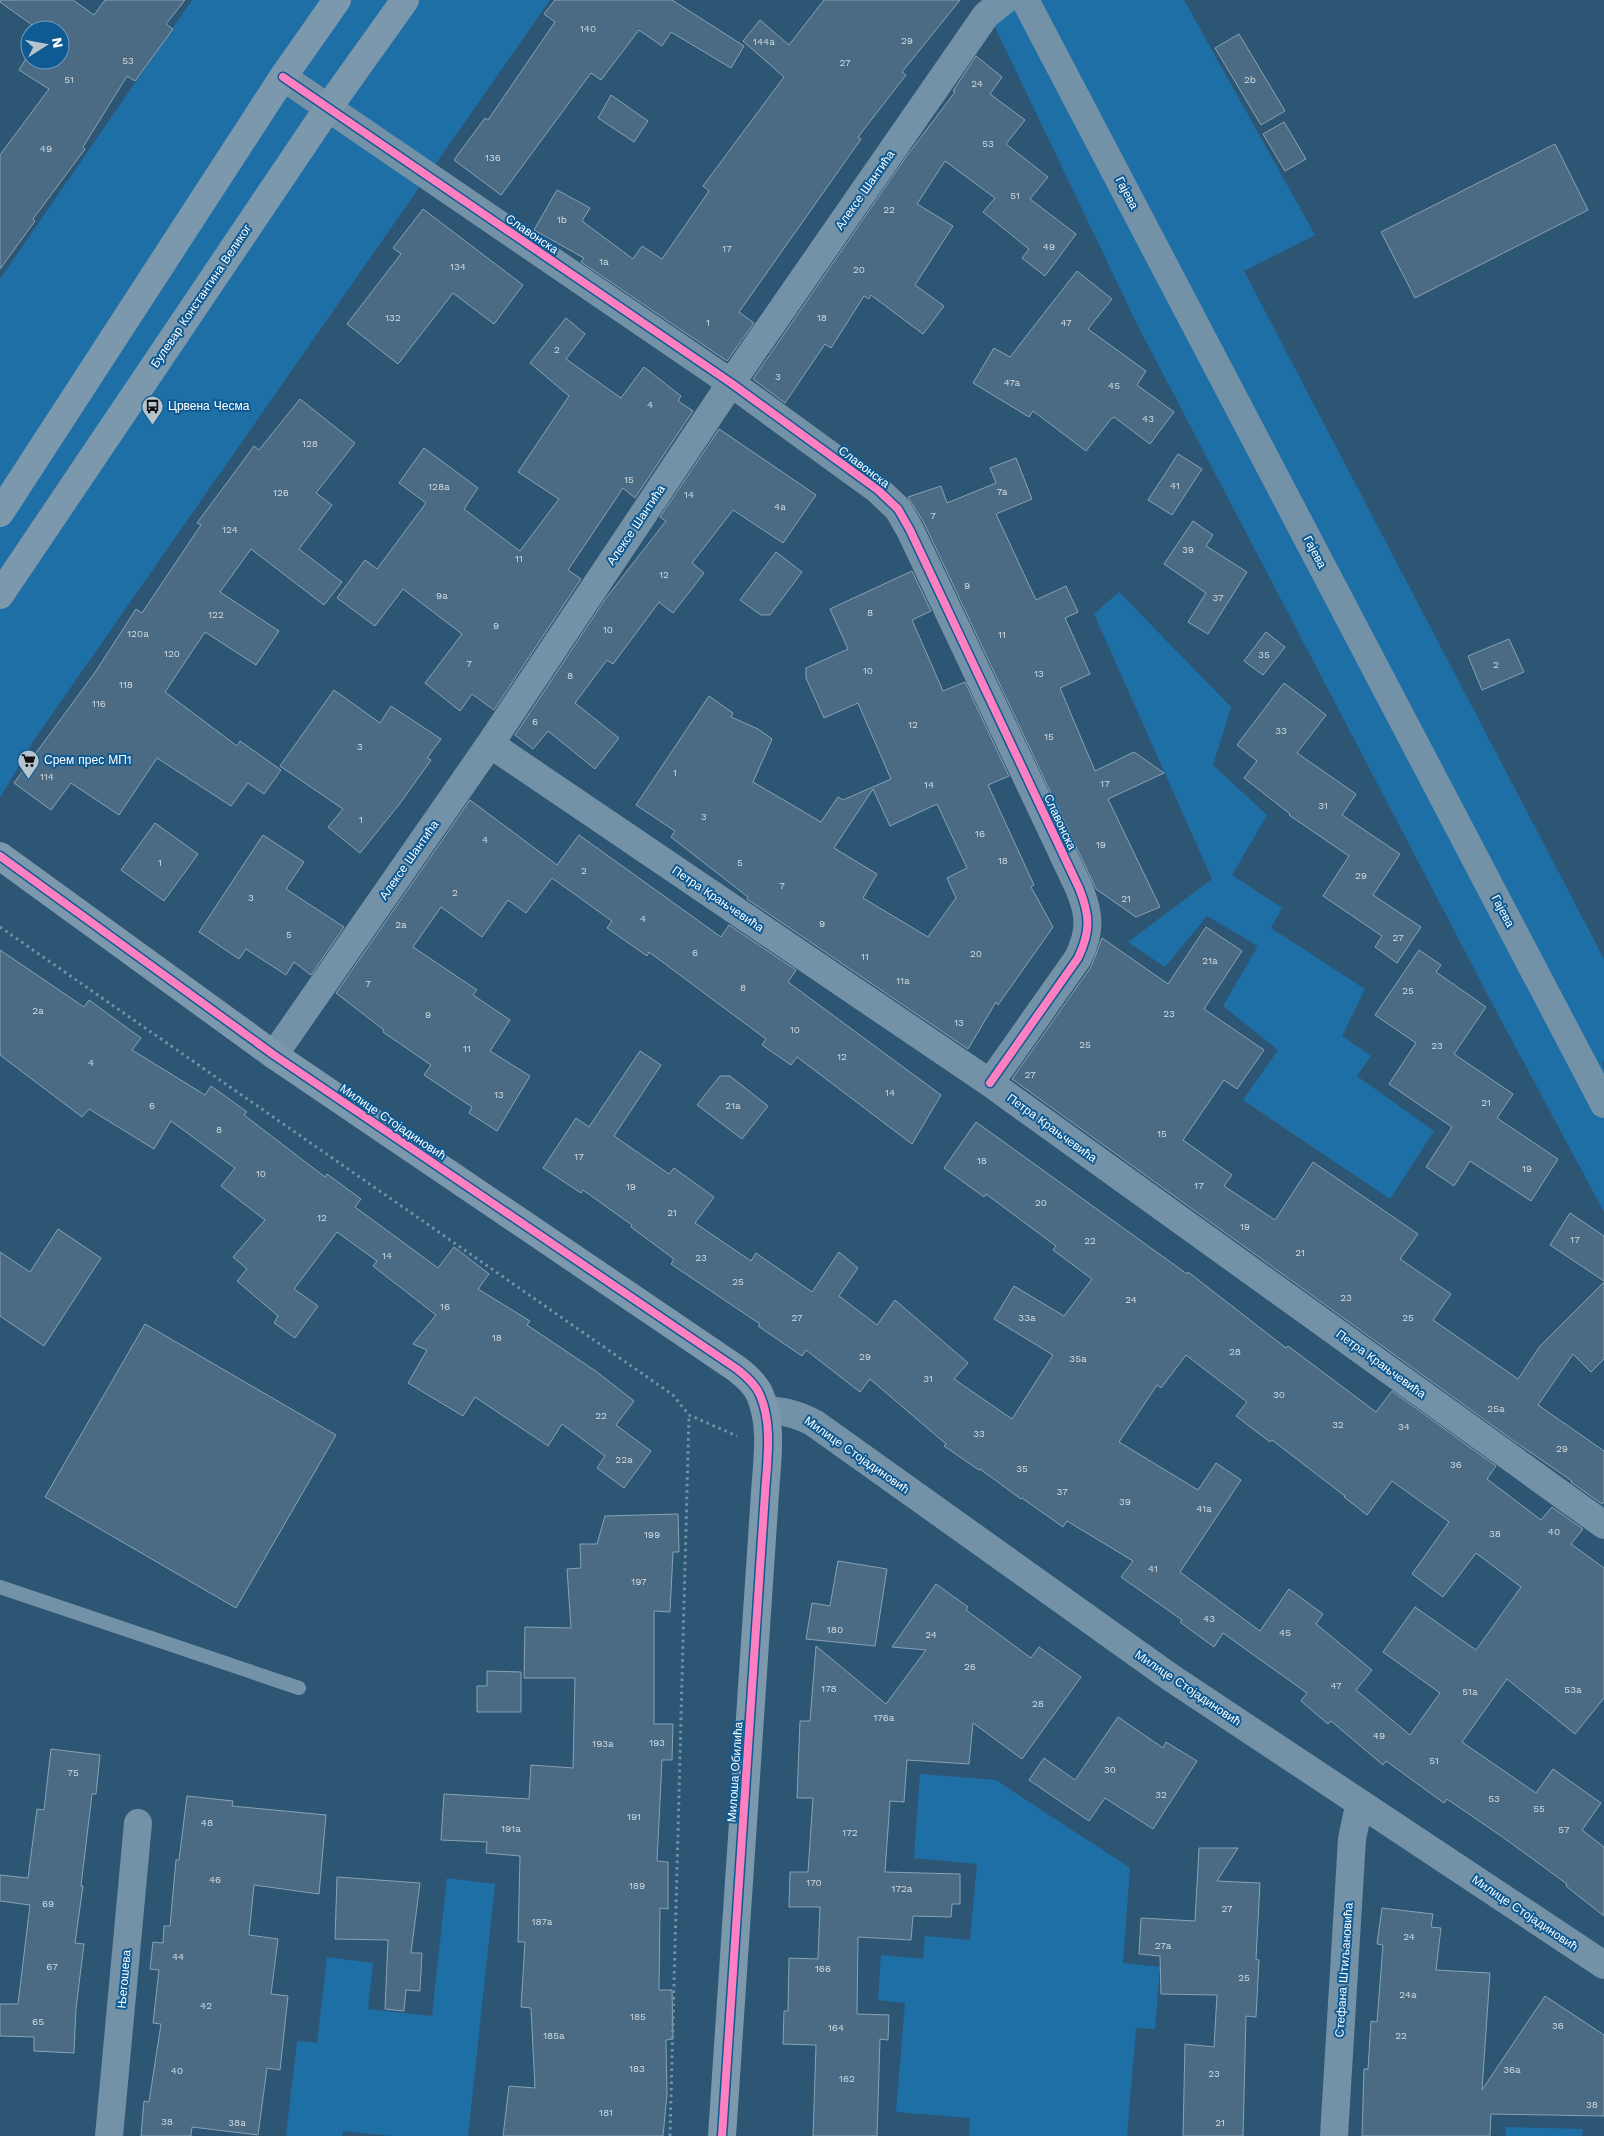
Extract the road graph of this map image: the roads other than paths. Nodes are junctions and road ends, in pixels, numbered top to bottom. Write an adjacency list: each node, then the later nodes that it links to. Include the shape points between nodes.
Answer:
1 (337, 0): 5 (street)
2 (405, 0): 6 (street, Булевар Константина Великог)
3 (1005, 0): 7 (street, Алексе Шантића, via 986,15)
4 (1026, 0): 14 (street, Гајева)
5 (283, 77): 6 (street, Славонска); 8 (street)
6 (328, 108): 7 (street, Славонска); 9 (street, Булевар Константина Великог)
7 (731, 383): 10 (street, Алексе Шантића); 13 (street, Славонска, via 878,490 898,509 1085,903 1088,928 1078,958)
8 (0, 513)
9 (0, 595)
10 (490, 744): 12 (street, Алексе Шантића); 13 (street, Петра Крањчевића)
11 (0, 856): 12 (street, Милице Стојадиновић)
12 (274, 1055): 15 (street, Милице Стојадиновић, via 737,1369 760,1394)
13 (990, 1083): 16 (street, Петра Крањчевића)
14 (1604, 1104)
15 (765, 1410): 19 (street, Милице Стојадиновић, via 781,1410 814,1423 1170,1677); 23 (street, Милоша Обилића, via 767,1449)
16 (1604, 1525)
17 (0, 1587): 18 (lane)
18 (299, 1688)
19 (1362, 1805): 21 (street, Милице Стојадиновић); 24 (street, Стефана Штиљановића, via 1352,1839)
20 (138, 1822): 22 (street, Његошева)
21 (1604, 1965)
22 (109, 2136)
23 (722, 2136)
24 (1334, 2136)

